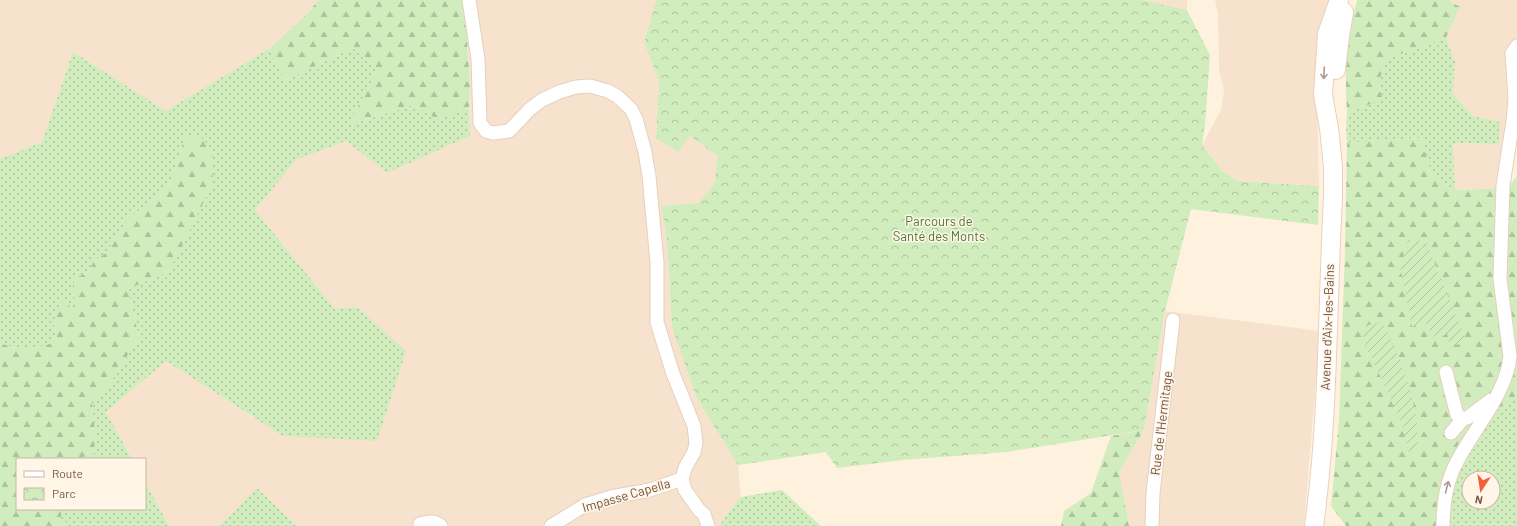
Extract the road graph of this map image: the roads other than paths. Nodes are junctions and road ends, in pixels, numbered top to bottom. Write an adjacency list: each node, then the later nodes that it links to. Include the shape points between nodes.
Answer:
1 (469, 0): 11 (street, via 478,59 480,123 486,131 509,131 542,100 576,87 590,86 608,91 627,105 636,119 649,176 657,262 657,322 672,371 694,426 694,452)
2 (1339, 0): 5 (main road, Avenue d'Aix-les-Bains, one-way to 5, via 1327,34 1325,56 1323,95)
3 (1346, 0): 5 (main road, Avenue d'Aix-les-Bains)
4 (1517, 46): 8 (street, via 1512,53 1515,98 1503,185 1500,279 1510,356 1506,378)
5 (1329, 128): 17 (main road, Avenue d'Aix-les-Bains, via 1333,198 1323,438)
6 (1174, 320): 16 (street, Rue de l'Hermitage, via 1153,493)
7 (1446, 372): 9 (street, via 1457,415)
8 (1497, 396): 9 (street); 18 (street, one-way to 8, via 1446,490 1458,458)
9 (1463, 419): 10 (street)
10 (1451, 433)
11 (682, 479): 12 (street, via 685,490); 15 (street, Impasse Capella, via 650,490 585,505)
12 (706, 520)
13 (420, 524): 14 (street, via 430,521)
14 (441, 526)
15 (551, 526)
16 (1152, 526)
17 (1314, 526)
18 (1443, 526)

